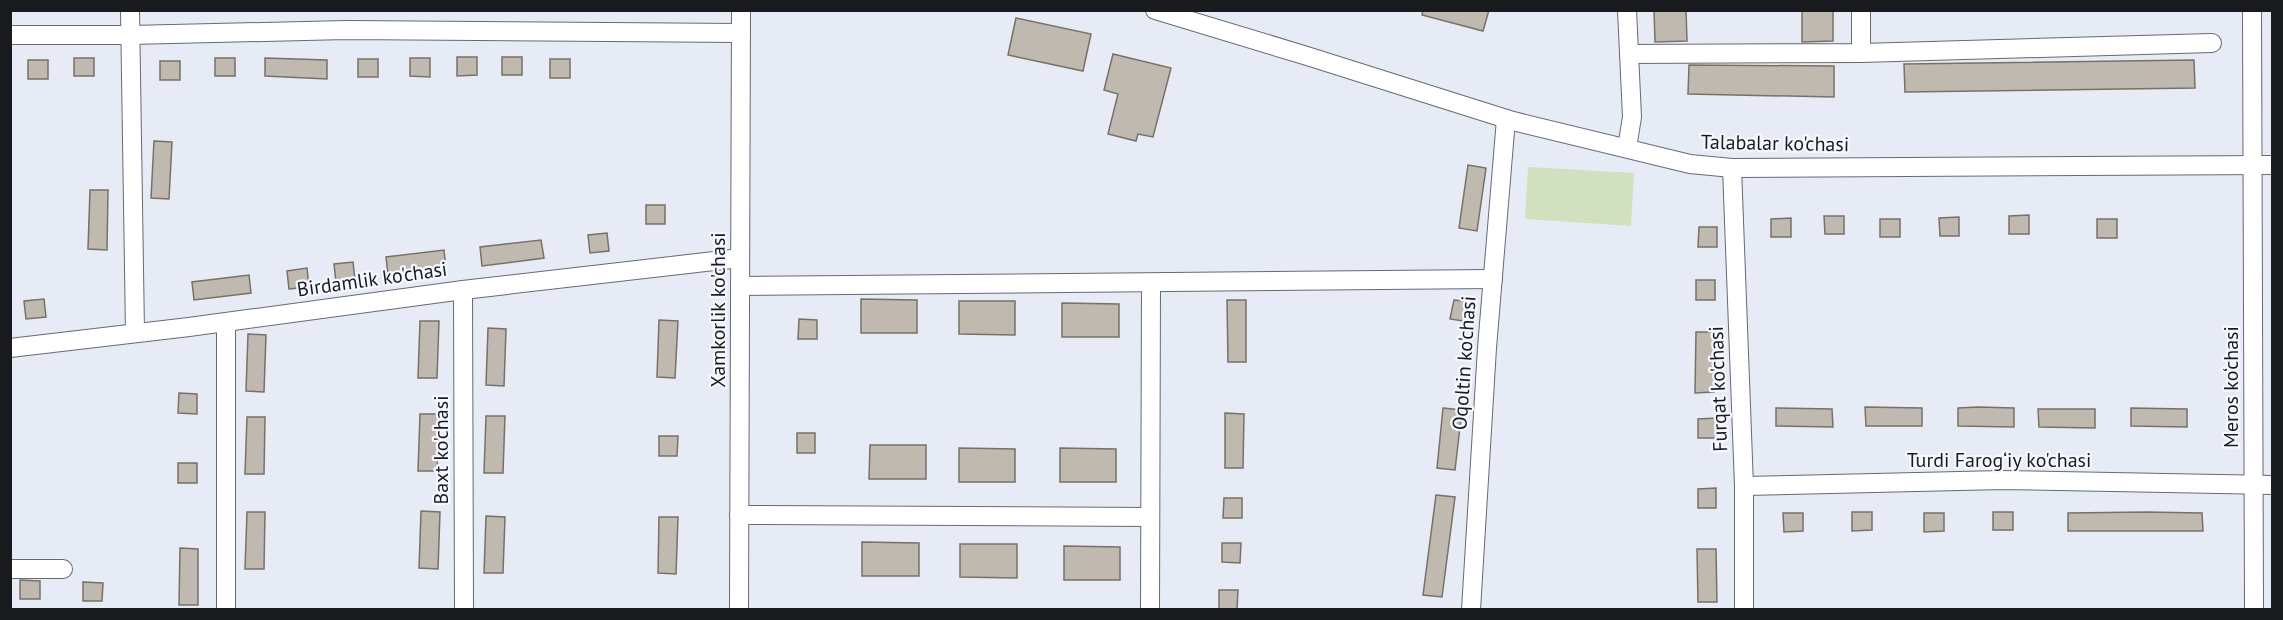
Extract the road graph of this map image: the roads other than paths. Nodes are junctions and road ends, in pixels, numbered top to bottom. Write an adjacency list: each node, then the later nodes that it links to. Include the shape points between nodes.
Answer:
1 (130, 10): 9 (street)
2 (741, 10): 7 (street, Xamkorlik ko'chasi)
3 (1155, 10): 13 (street, Talabalar ko'chasi)
4 (1627, 10): 12 (street)
5 (1861, 10): 11 (street)
6 (2252, 10): 15 (street, Meros ko‘chasi)
7 (741, 33): 9 (street, via 346,30); 18 (street, Xamkorlik ko'chasi)
8 (10, 35): 9 (street)
9 (130, 35): 24 (street)
10 (2212, 43): 11 (street)
11 (1861, 53): 12 (street)
12 (1629, 54): 14 (street, via 1632,117)
13 (1506, 119): 14 (street, Talabalar ko'chasi); 19 (street, Oqoltin ko'chasi)
14 (1627, 148): 17 (street, Talabalar ko'chasi, via 1690,164)
15 (2253, 165): 16 (street, Talabalar ko'chasi); 17 (street, Talabalar ko'chasi); 26 (street, Meros ko‘chasi)
16 (2272, 165)
17 (1732, 168): 27 (street, Furqat ko'chasi)
18 (740, 258): 21 (street, Xamkorlik ko'chasi); 22 (street, Birdamlik ko'chasi)
19 (1493, 279): 20 (street); 36 (street, Oqoltin ko'chasi)
20 (1151, 284): 21 (street); 29 (street)
21 (740, 286): 28 (street, Xamkorlik ko'chasi)
22 (463, 290): 23 (street, Birdamlik ko'chasi); 33 (street, Baxt ko'chasi)
23 (226, 322): 24 (street, Birdamlik ko'chasi); 32 (street)
24 (135, 333): 25 (street, Birdamlik ko'chasi)
25 (10, 348)
26 (2263, 485): 27 (street, Turdi Farog‘iy ko'chasi, via 2002,480); 38 (street, Meros ko‘chasi)
27 (1744, 486): 37 (street, Furqat ko'chasi)
28 (739, 515): 29 (street); 34 (street, Xamkorlik ko'chasi)
29 (1150, 517): 35 (street)
30 (10, 569): 31 (street)
31 (63, 569)
32 (226, 609)
33 (464, 609)
34 (739, 609)
35 (1149, 609)
36 (1471, 609)
37 (1744, 609)
38 (2254, 609)

